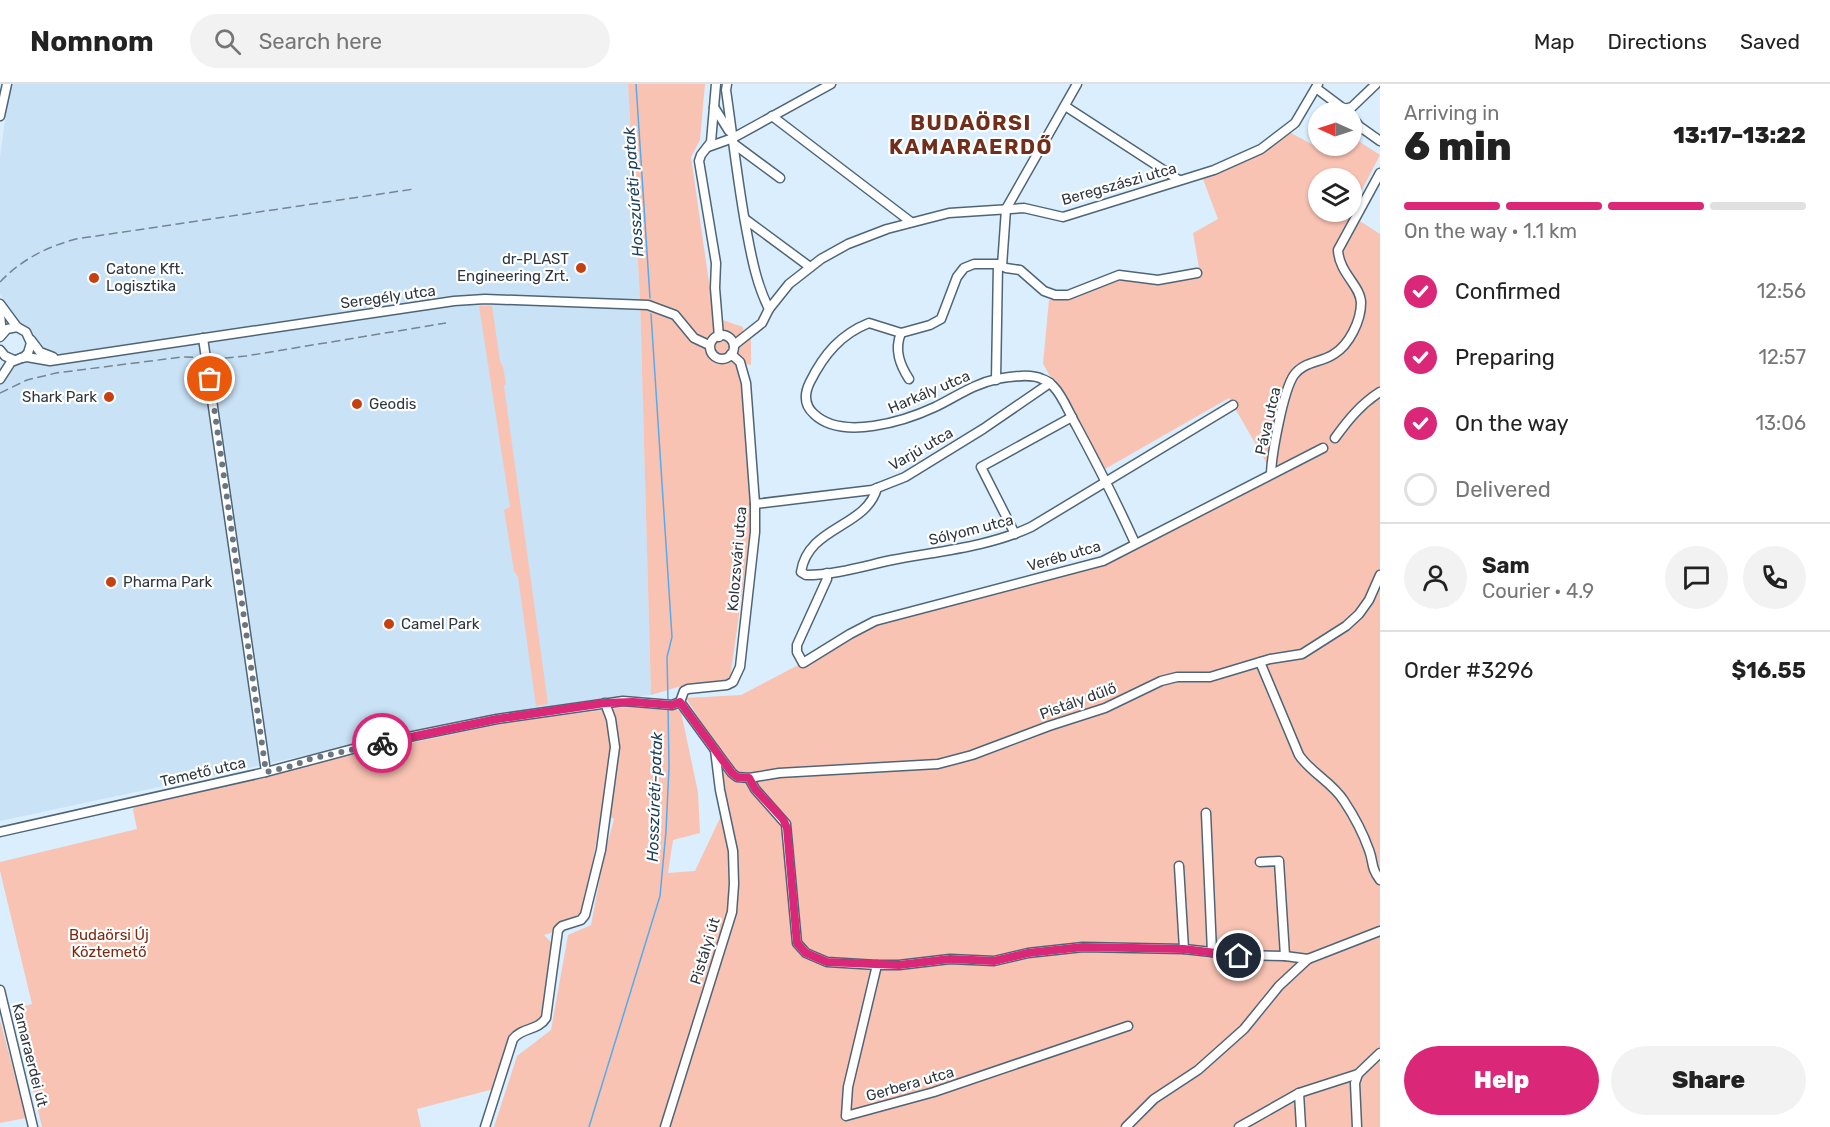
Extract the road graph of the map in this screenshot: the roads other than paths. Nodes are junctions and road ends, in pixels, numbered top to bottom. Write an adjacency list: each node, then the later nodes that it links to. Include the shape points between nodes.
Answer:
1 (7, 84): 12 (street)
2 (716, 84): 10 (street)
3 (727, 84): 15 (street)
4 (831, 84): 13 (street)
5 (1077, 84): 11 (street)
6 (1376, 84): 9 (street)
7 (1317, 86): 8 (street); 20 (street, Beregszászi utca, via 1295,123 1261,148 1214,170)
8 (1336, 102)
9 (1357, 102)
10 (714, 106): 15 (street); 17 (street)
11 (1065, 106): 20 (street); 21 (street)
12 (0, 116)
13 (772, 116): 15 (street); 23 (street)
14 (1362, 128): 16 (street)
15 (733, 141): 17 (street); 19 (street); 22 (street)
16 (1380, 141)
17 (708, 147): 33 (street, via 699,161 716,263)
18 (1380, 173): 51 (street, Páva utca, via 1338,250 1345,273 1361,301 1354,327 1346,344 1333,355 1304,366 1294,375 1287,390)
19 (780, 178)
20 (1179, 180): 21 (street, Beregszászi utca, via 1063,217)
21 (1006, 208): 23 (street, Beregszászi utca, via 950,213); 24 (street)
22 (745, 219): 25 (street); 28 (street, via 755,273)
23 (911, 222): 25 (street, Beregszászi utca, via 848,244)
24 (1000, 265): 26 (street, via 1020,270 1044,291 1055,295 1068,295 1119,275 1158,280); 31 (street, via 974,264 964,268 941,319); 44 (street)
25 (810, 267): 28 (street, Beregszászi utca, via 789,284)
26 (1197, 273)
27 (0, 304): 30 (street)
28 (769, 309): 37 (street, Beregszászi utca, via 762,323)
29 (0, 315): 32 (street)
30 (16, 327): 32 (street); 35 (street)
31 (901, 333): 43 (street, Harkály utca, via 899,362); 44 (street, Harkály utca, via 869,323 853,329 829,350 807,387 805,396 810,411 846,428 888,424)
32 (1, 335)
33 (719, 337): 36 (street); 37 (street)
34 (203, 338): 36 (street, Seregély utca, via 485,299 654,307 675,315 694,338); 39 (street, Seregély utca); 63 (street)
35 (30, 339): 39 (street, via 40,352); 40 (street, via 28,353)
36 (709, 345): 37 (street, Seregély utca, via 717,358)
37 (732, 346): 54 (street, Kolozsvári utca, via 746,383)
38 (1, 352): 40 (street); 41 (street)
39 (59, 358): 40 (street, Seregély utca)
40 (18, 359): 42 (street)
41 (0, 368)
42 (0, 379)
43 (909, 379)
44 (996, 380): 45 (street, via 1032,376)
45 (1050, 383): 48 (street); 53 (street, Varjú utca, via 905,477)
46 (1380, 392): 49 (street, via 1359,408)
47 (1233, 405): 52 (street, Sólyom utca)
48 (1072, 417): 52 (street); 55 (street, via 981,467)
49 (1335, 438)
50 (1323, 448): 51 (street, Veréb utca)
51 (1271, 473): 56 (street, Veréb utca)
52 (1105, 482): 55 (street, Sólyom utca); 56 (street)
53 (877, 489): 54 (street, Varjú utca); 57 (street, Sólyom utca, via 863,511 828,532 803,561 801,572 806,575)
54 (755, 504): 61 (street, Kolozsvári utca, via 738,673 733,682 684,691)
55 (1014, 534): 57 (street, Sólyom utca)
56 (1134, 543): 57 (street, Veréb utca, via 1103,561 875,621 803,663 797,645)
57 (827, 573)
58 (1380, 575): 59 (street, Pistály dűlő, via 1370,600 1346,626 1302,654)
59 (1260, 662): 66 (street, Pistály dűlő, via 1210,677 1161,681 1105,708 961,759); 71 (street, via 1299,755 1344,801)
60 (605, 703): 61 (street, Temető utca); 63 (street, Temető utca, via 497,719); 84 (street, via 615,754 601,850 587,911 581,920 558,930 546,1018 513,1039)
61 (676, 704): 62 (street)
62 (715, 750): 64 (street); 65 (street, Pistályi út)
63 (266, 772): 68 (street, Temető utca)
64 (732, 773): 65 (street); 66 (street)
65 (718, 778): 85 (street, Pistályi út, via 733,851 734,901)
66 (749, 778): 77 (street, via 787,828 795,939 800,947 827,962)
67 (1206, 813): 74 (street)
68 (0, 832)
69 (1260, 862): 75 (street, via 1283,861)
70 (1179, 866): 73 (street)
71 (1380, 880)
72 (1380, 932): 76 (street)
73 (1184, 949): 74 (street); 77 (street, via 1083,947 994,961 950,959)
74 (1212, 952): 75 (street)
75 (1286, 956): 76 (street)
76 (1308, 959): 86 (street, via 1279,986 1244,1029 1198,1070 1154,1099)
77 (878, 965): 79 (street, Gerbera utca, via 848,1087 846,1116 934,1092)
78 (0, 990): 83 (street, Kamaraerdei út)
79 (1128, 1026)
80 (1380, 1053): 81 (street)
81 (1358, 1074): 82 (street); 89 (street)
82 (1299, 1093): 87 (street); 88 (street)
83 (33, 1127)
84 (485, 1127)
85 (665, 1127)
86 (1126, 1127)
87 (1239, 1127)
88 (1301, 1127)
89 (1357, 1127)

